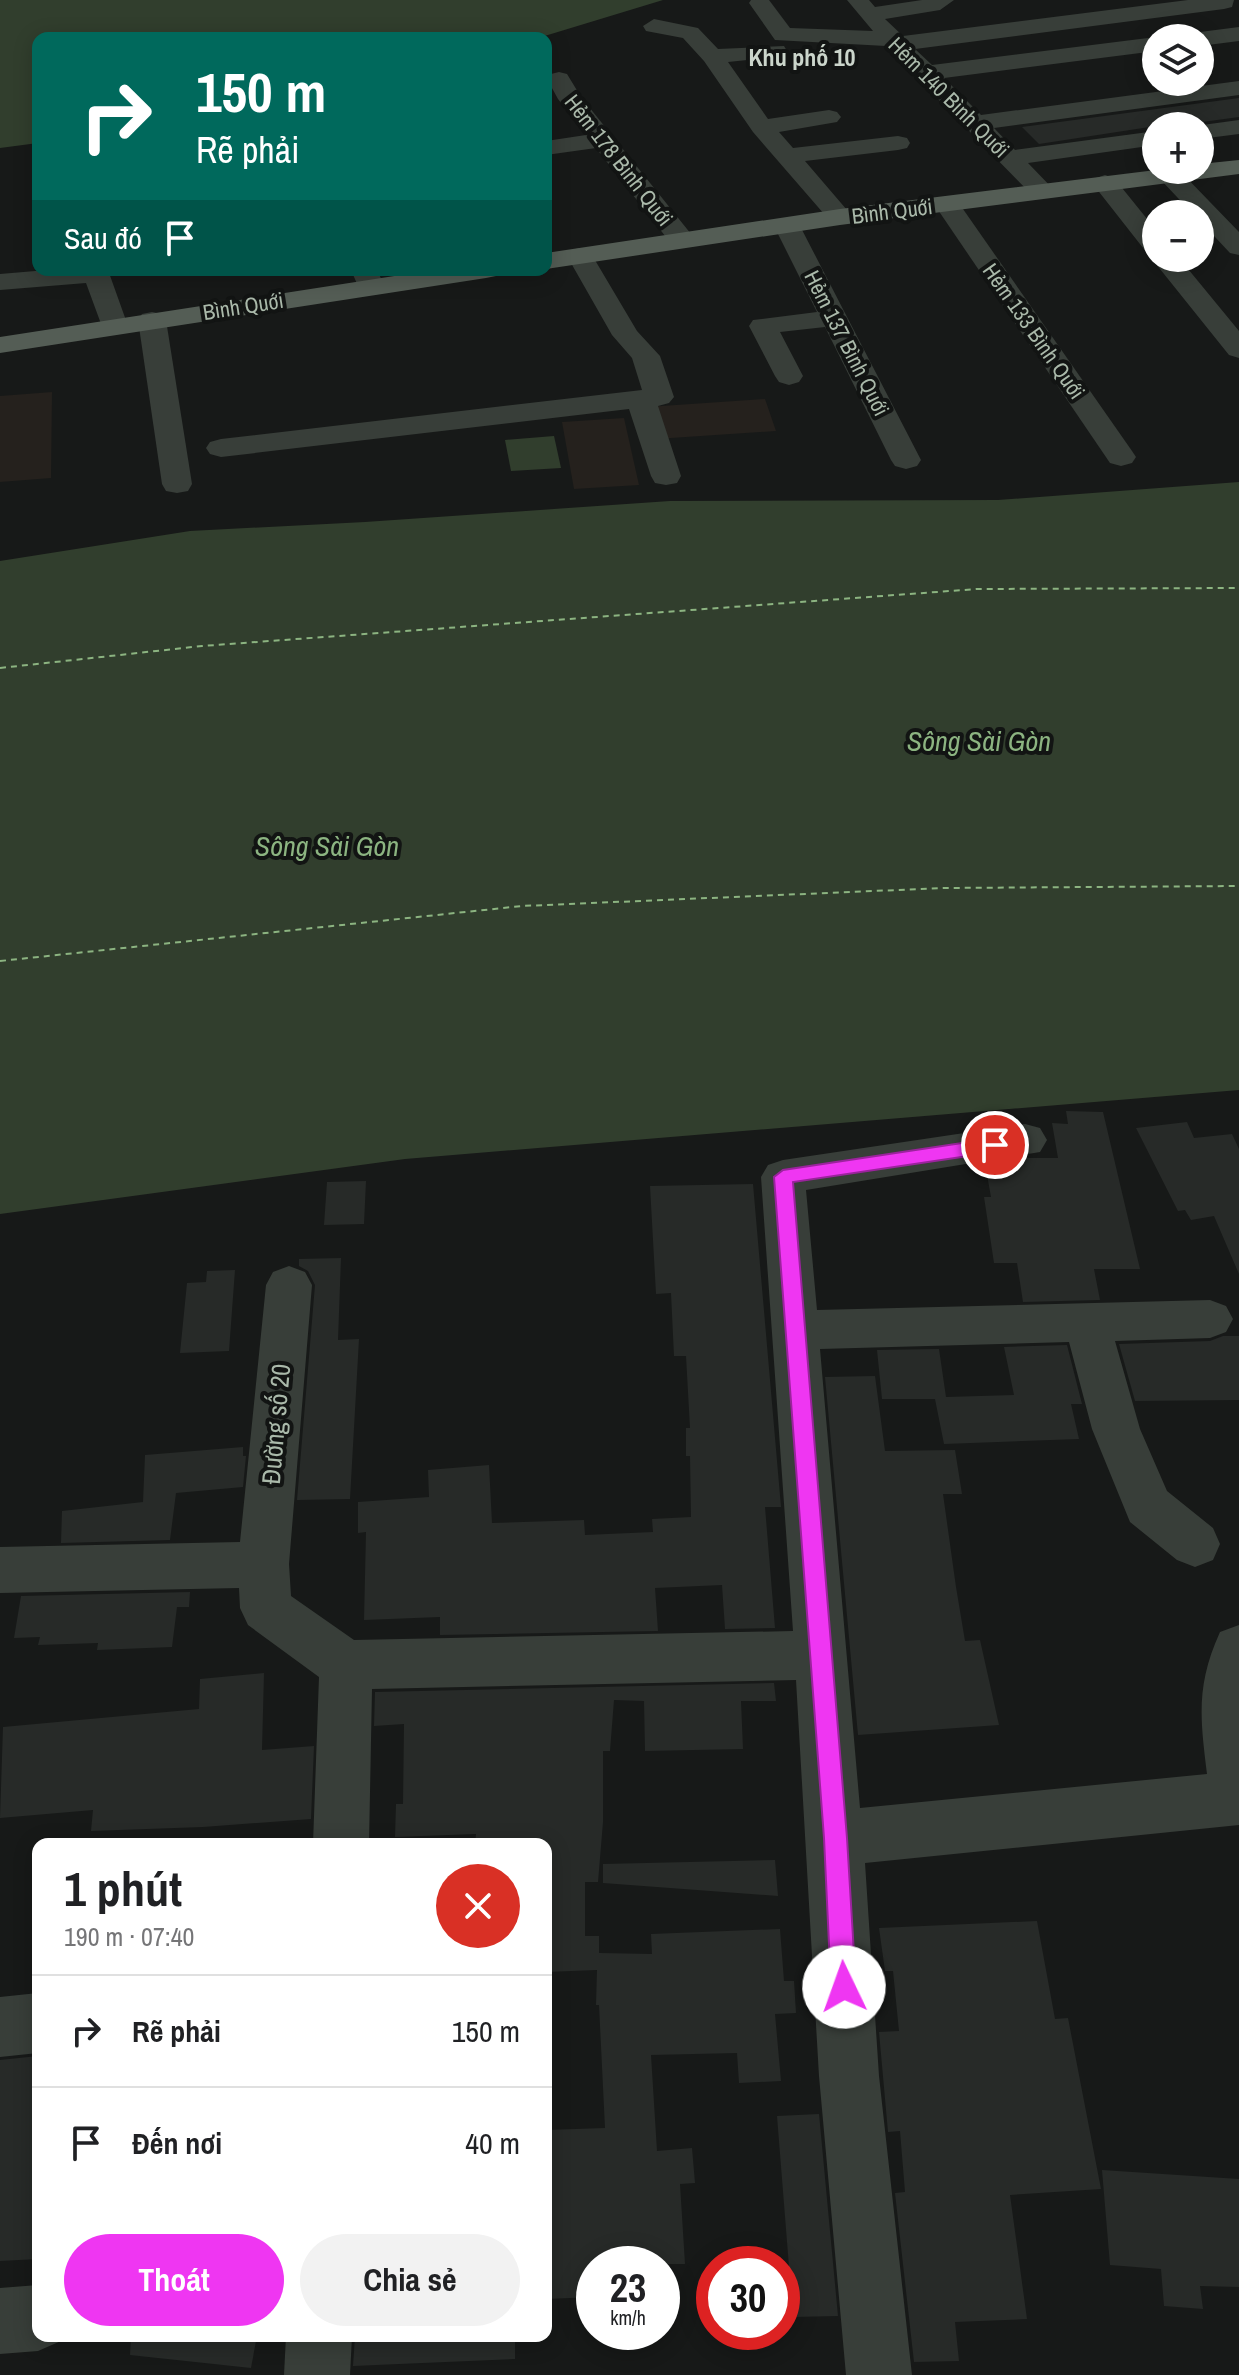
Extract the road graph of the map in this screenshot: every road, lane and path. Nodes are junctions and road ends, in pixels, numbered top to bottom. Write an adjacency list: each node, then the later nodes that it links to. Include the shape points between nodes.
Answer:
1 (943, 0): 4 (street, via 932,5)
2 (760, 3): 8 (street, via 783,35)
3 (1228, 5): 8 (street)
4 (863, 7): 8 (street, Hẻm 140 Bình Quới)
5 (654, 26): 11 (street, via 690,33)
6 (1239, 34): 7 (street)
7 (1214, 37)
8 (895, 42): 12 (street, Hẻm 140 Bình Quới)
9 (1142, 46): 12 (street)
10 (776, 51): 11 (street)
11 (712, 56): 16 (street)
12 (926, 73): 15 (street, Hẻm 140 Bình Quới)
13 (1239, 88): 15 (street)
14 (558, 93): 20 (street, Hẻm 178 Bình Quới)
15 (975, 123): 25 (street, Hẻm 140 Bình Quới)
16 (762, 127): 18 (street); 24 (street)
17 (1239, 127): 19 (street)
18 (842, 130): 22 (street); 24 (street)
19 (1214, 130)
20 (603, 140): 23 (street); 36 (street, Hẻm 178 Bình Quới)
21 (1142, 140): 25 (street)
22 (898, 143)
23 (552, 147)
24 (787, 156): 33 (street)
25 (1010, 158): 31 (street, Hẻm 140 Bình Quới)
26 (1239, 167): 27 (main road, Bình Quới)
27 (1214, 170)
28 (1142, 178): 29 (main road, Bình Quới)
29 (1105, 183): 31 (main road, Bình Quới); 35 (street)
30 (1179, 184): 37 (street)
31 (1043, 192): 32 (main road, Bình Quới)
32 (947, 204): 33 (main road, Bình Quới); 54 (street, Hẻm 133 Bình Quới)
33 (840, 217): 34 (main road, Bình Quới)
34 (787, 226): 36 (main road, Bình Quới); 46 (street, Hẻm 137 Bình Quới)
35 (1142, 229)
36 (682, 240): 38 (main road, Bình Quới)
37 (1239, 247)
38 (580, 256): 39 (main road, Bình Quới); 52 (street, via 626,335 646,356 659,397)
39 (552, 260)
40 (1176, 272): 50 (street)
41 (58, 276): 45 (street)
42 (97, 276): 48 (street)
43 (397, 276): 44 (main road, Bình Quới)
44 (367, 278): 47 (main road, Bình Quới)
45 (0, 282)
46 (834, 318): 51 (street, via 763,326); 55 (street, Hẻm 137 Bình Quới)
47 (152, 320): 48 (main road, Bình Quới); 57 (street)
48 (114, 326): 49 (main road, Bình Quới)
49 (0, 345)
50 (1239, 349)
51 (789, 376)
52 (641, 400): 53 (street); 56 (street)
53 (221, 448)
54 (1121, 457)
55 (906, 460)
56 (666, 476)
57 (177, 484)
58 (1025, 1140): 62 (street, via 783,1177)
59 (289, 1285): 64 (street, Đường số 20)
60 (1210, 1319): 61 (street)
61 (1087, 1323): 62 (street); 63 (street, via 1116,1429 1148,1506)
62 (794, 1330): 67 (street)
63 (1195, 1544)
64 (263, 1564): 65 (street); 68 (street, Đường số 20, via 266,1608)
65 (0, 1570)
66 (1239, 1649): 69 (street, via 1226,1707)
67 (819, 1655): 68 (street); 71 (street)
68 (346, 1665): 70 (street)
69 (1238, 1799): 71 (street)
70 (341, 1838)
71 (835, 1838): 78 (street, via 849,2076)
72 (32, 2024): 73 (street)
73 (0, 2027)
74 (32, 2318): 75 (street)
75 (0, 2321)
76 (319, 2342): 77 (street)
77 (317, 2375)
78 (879, 2375)

